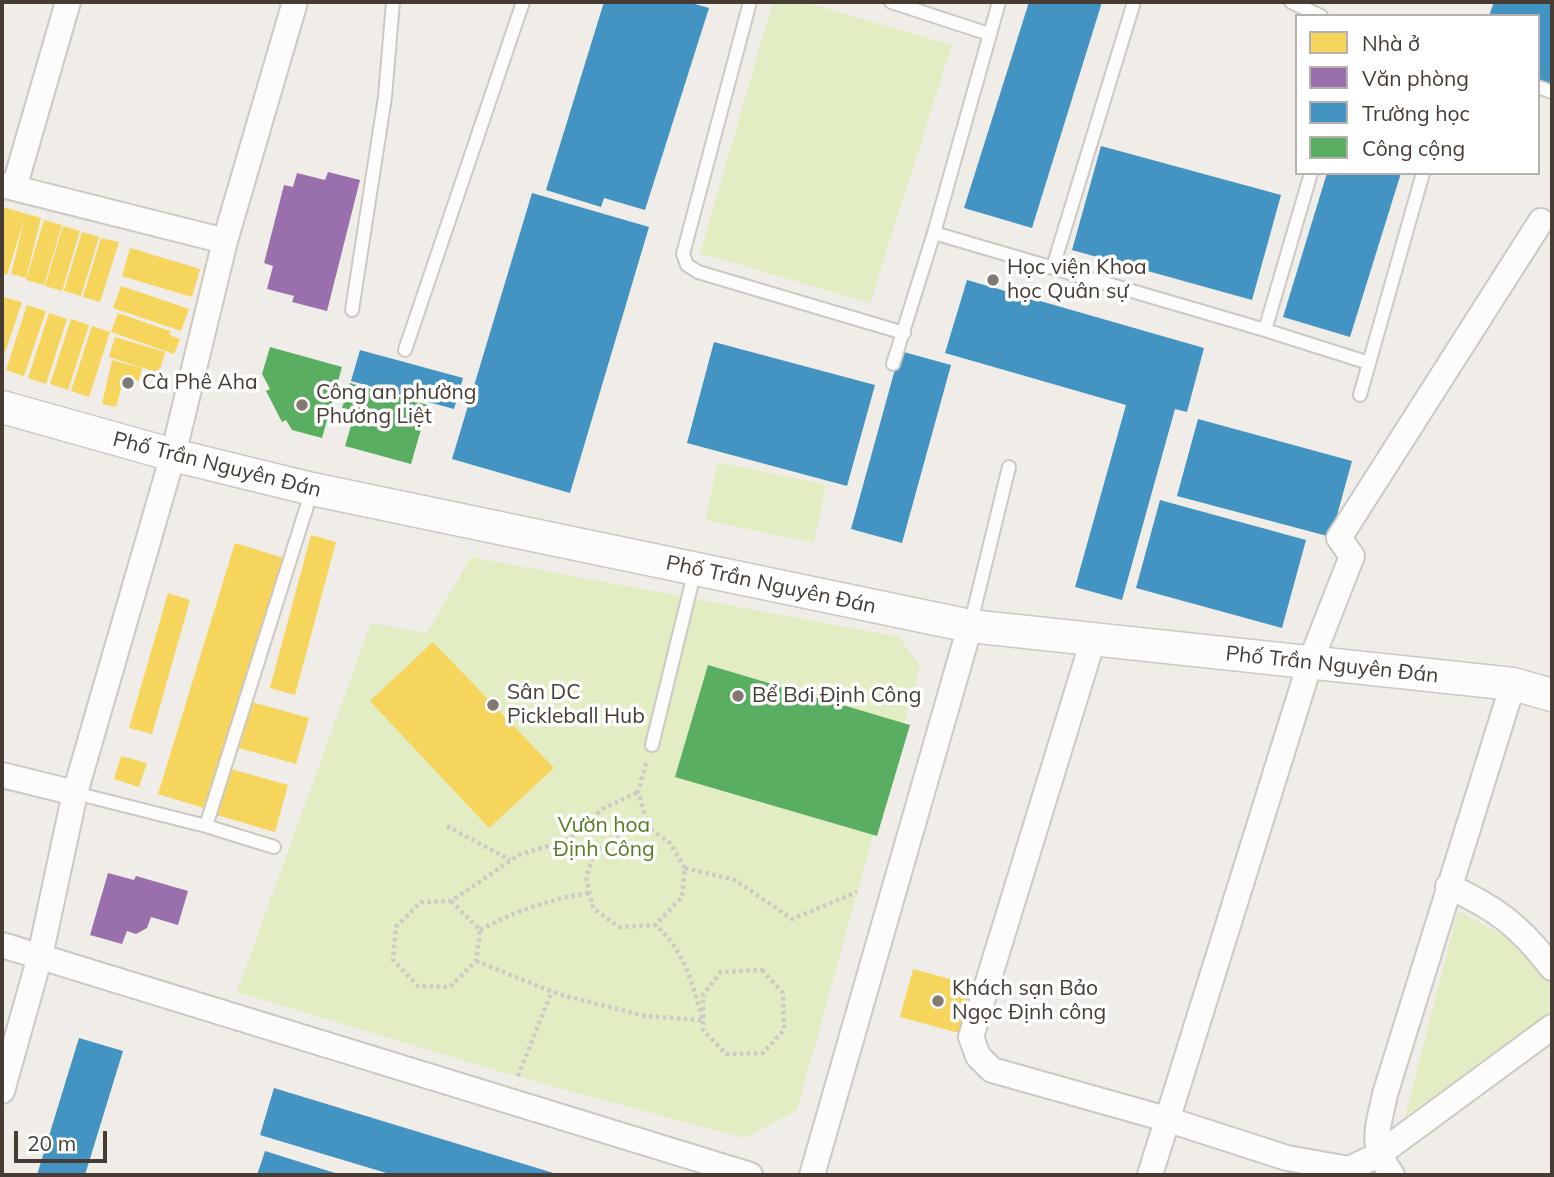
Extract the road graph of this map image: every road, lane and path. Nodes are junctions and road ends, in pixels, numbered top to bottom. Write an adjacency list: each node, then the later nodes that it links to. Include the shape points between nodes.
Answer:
1 (68, 2): 14 (street)
2 (295, 2): 17 (street)
3 (393, 2): 19 (lane, via 384,97)
4 (523, 2): 22 (lane)
5 (750, 2): 21 (lane, via 683,254 687,265)
6 (891, 2): 11 (lane)
7 (999, 2): 11 (lane)
8 (1134, 2): 18 (lane)
9 (1291, 2): 10 (lane)
10 (1317, 14)
11 (989, 34): 16 (lane)
12 (1310, 175): 20 (lane)
13 (1422, 175): 23 (lane)
14 (8, 187): 17 (street)
15 (1541, 221): 33 (street, via 1339,538 1352,556)
16 (934, 233): 18 (lane); 21 (lane)
17 (225, 241): 27 (street)
18 (1053, 267): 20 (lane)
19 (352, 310)
20 (1265, 330): 23 (lane)
21 (904, 333): 24 (lane)
22 (405, 350)
23 (1369, 363): 25 (lane)
24 (892, 364)
25 (1360, 395)
26 (2, 407): 27 (street, Phố Trần Nguyên Đán)
27 (173, 456): 29 (street, Phố Trần Nguyên Đán); 39 (street)
28 (1009, 467): 31 (lane)
29 (312, 489): 30 (street, Phố Trần Nguyên Đán); 40 (lane)
30 (695, 569): 31 (street, Phố Trần Nguyên Đán); 36 (lane)
31 (970, 626): 32 (street, Phố Trần Nguyên Đán); 64 (street)
32 (1093, 640): 33 (street, Phố Trần Nguyên Đán); 61 (street, via 971,1037 978,1056 992,1070)
33 (1310, 663): 34 (street, Phố Trần Nguyên Đán); 61 (street)
34 (1513, 684): 35 (street, Phố Trần Nguyên Đán); 46 (street)
35 (1552, 695)
36 (652, 745): 38 (path)
37 (2, 775): 39 (street)
38 (638, 792): 42 (path); 44 (path, via 602,810 570,839)
39 (75, 793): 40 (lane); 53 (street)
40 (206, 826): 43 (lane)
41 (447, 826): 44 (path)
42 (649, 828): 45 (path, via 670,843); 48 (path, via 618,834 594,854 586,877)
43 (274, 847)
44 (510, 860): 49 (path)
45 (685, 868): 47 (path, via 735,880 792,919); 50 (path, via 682,897)
46 (1448, 886): 55 (street, via 1489,905 1533,943); 62 (street, via 1385,1094 1377,1132)
47 (857, 892)
48 (590, 893): 50 (path, via 593,908 619,927); 51 (path, via 550,899)
49 (451, 901): 51 (path); 54 (path, via 421,902 396,927 393,960 418,986 450,987)
50 (655, 925): 57 (path, via 673,940)
51 (480, 930): 54 (path)
52 (2, 945): 53 (street)
53 (40, 956): 60 (street); 63 (street)
54 (476, 961): 56 (path)
55 (1552, 968)
56 (552, 991): 57 (path, via 645,1016); 59 (path)
57 (703, 1020): 57 (path, via 704,1030 726,1054 762,1053 785,1030 783,993 762,970 721,972 703,995)
58 (1552, 1027): 62 (street)
59 (518, 1077)
60 (2, 1091)
61 (1166, 1119): 62 (street, via 1287,1158 1349,1169); 65 (street)
62 (1378, 1155): 66 (street)
63 (750, 1175)
64 (812, 1175)
65 (1150, 1175)
66 (1392, 1175)

